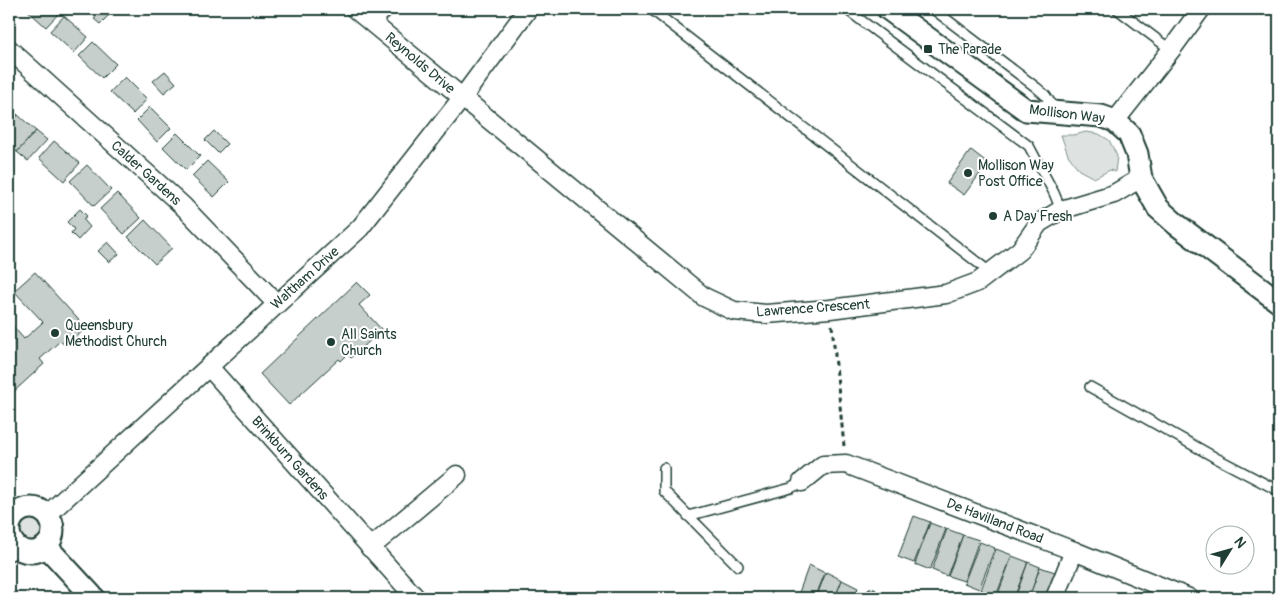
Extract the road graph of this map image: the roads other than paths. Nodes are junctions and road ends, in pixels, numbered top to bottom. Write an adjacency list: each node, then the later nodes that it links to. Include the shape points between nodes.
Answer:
1 (355, 9): 10 (street, Reynolds Drive)
2 (389, 9): 10 (lane)
3 (528, 9): 13 (street, Waltham Drive)
4 (651, 9): 18 (lane)
5 (846, 9): 17 (lane, via 1029,146)
6 (888, 9): 14 (street, Mollison Way, via 1026,110)
7 (933, 9): 14 (lane, via 1037,88)
8 (1117, 9): 12 (lane)
9 (1201, 9): 12 (street)
10 (375, 25): 13 (street, Reynolds Drive)
11 (9, 49): 20 (street, Calder Gardens, via 183,206)
12 (1171, 50): 15 (street)
13 (462, 98): 18 (street, Lawrence Crescent, via 704,297 734,311 766,314 830,309 946,294 978,282); 20 (street, Waltham Drive, via 360,228)
14 (1058, 113): 15 (street, Mollison Way, via 1101,116)
15 (1115, 121): 16 (street, Mollison Way, via 1129,134)
16 (1141, 178): 17 (street, Lawrence Crescent, via 1114,194); 19 (street, Mollison Way, via 1158,208)
17 (1061, 210): 18 (street, Lawrence Crescent, via 1040,224 1020,250)
18 (991, 272)
19 (1279, 302)
20 (276, 304): 21 (street, Waltham Drive)
21 (209, 367): 28 (street, Waltham Drive); 32 (street, Brinkburn Gardens)
22 (1090, 387): 26 (lane)
23 (664, 468): 29 (lane, via 664,491)
24 (456, 475): 32 (street)
25 (802, 482): 29 (lane, via 791,488); 33 (street, De Havilland Road, via 823,466 846,464)
26 (1279, 491)
27 (13, 509): 28 (street, via 32,508); 31 (street, via 9,529)
28 (47, 515): 30 (street, via 53,531)
29 (688, 516): 34 (lane)
30 (46, 546): 31 (street, via 30,552); 35 (street)
31 (12, 548)
32 (370, 548): 36 (street, Brinkburn Gardens)
33 (1074, 551): 37 (street); 38 (street, De Havilland Road)
34 (738, 566)
35 (94, 598)
36 (416, 598)
37 (1055, 598)
38 (1189, 598)

